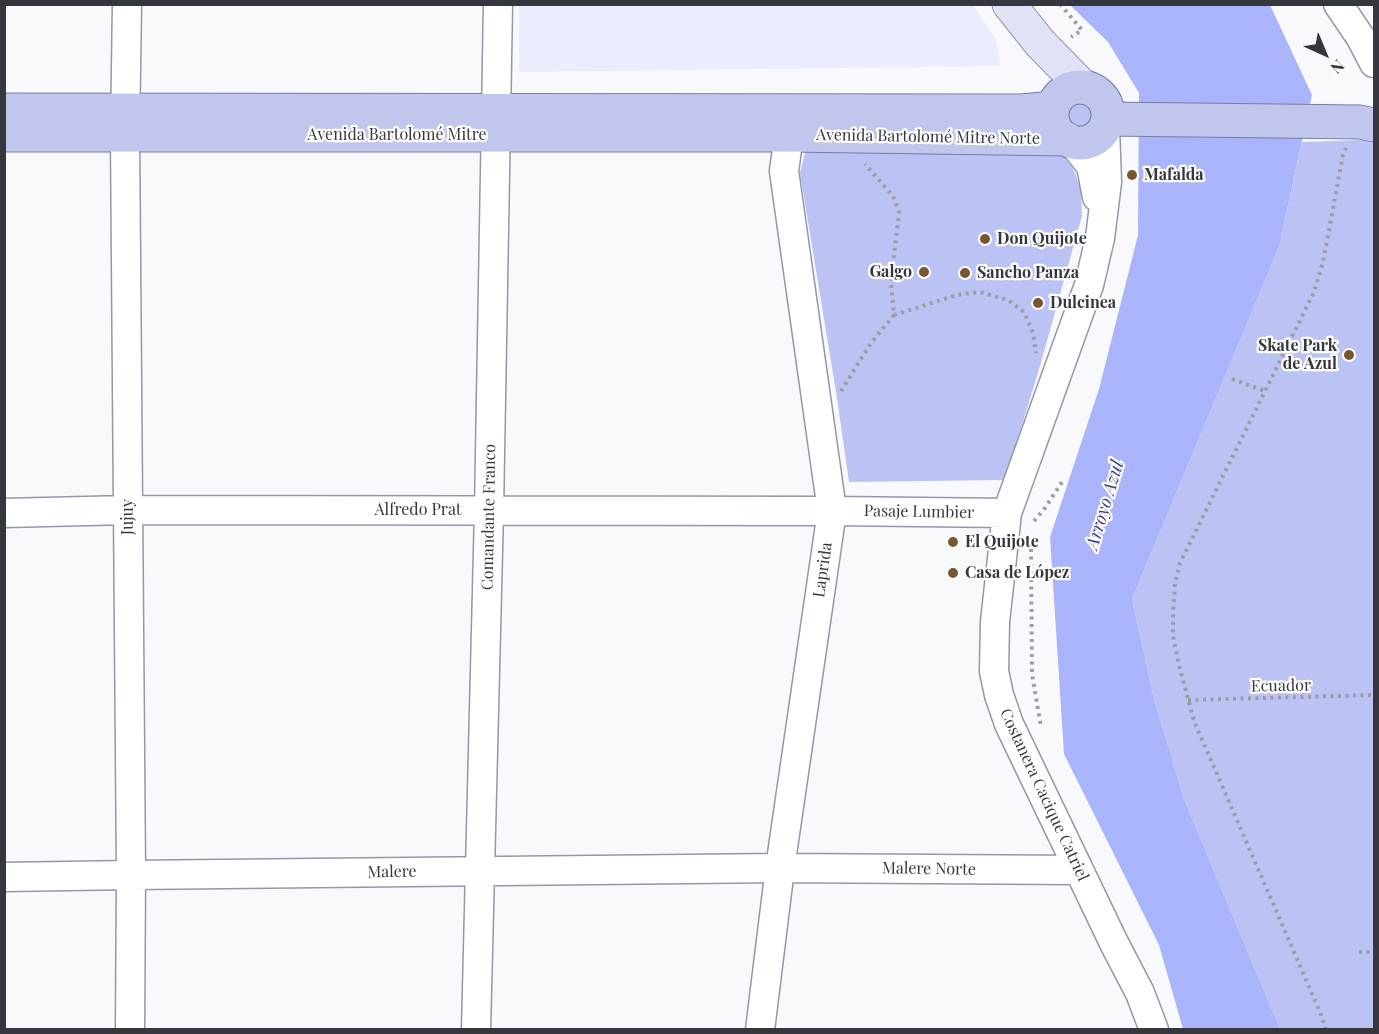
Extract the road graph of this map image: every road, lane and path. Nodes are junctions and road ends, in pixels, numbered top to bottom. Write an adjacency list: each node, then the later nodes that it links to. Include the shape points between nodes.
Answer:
1 (127, 4): 11 (street, Jujuy)
2 (498, 4): 12 (street, Comandante Franco)
3 (1010, 4): 6 (main road, via 1040,43)
4 (1338, 4): 5 (street)
5 (1374, 63)
6 (1083, 87): 7 (main road, Avenida Bartolomé Mitre Norte, via 1063,93); 9 (main road, via 1102,98)
7 (1053, 108): 13 (main road, Avenida Bartolomé Mitre Norte); 16 (main road, Avenida Bartolomé Mitre Norte, via 1055,128)
8 (4, 111): 11 (main road, Avenida Bartolomé Mitre)
9 (1115, 122): 10 (main road); 16 (main road, Avenida Bartolomé Mitre Norte, via 1093,140); 17 (street, Costanera Cacique Catriel)
10 (1370, 122): 21 (path, via 1343,155 1314,292)
11 (126, 123): 12 (main road, Avenida Bartolomé Mitre); 14 (main road, Avenida Bartolomé Mitre); 24 (street, Jujuy)
12 (496, 123): 13 (main road, Avenida Bartolomé Mitre); 26 (street, Comandante Franco)
13 (788, 123): 15 (main road, Avenida Bartolomé Mitre Norte); 22 (street, Laprida, via 784,171)
14 (4, 135)
15 (830, 135): 16 (main road, Avenida Bartolomé Mitre Norte); 18 (path, via 860,158 893,196 899,212 891,282)
16 (1070, 141): 17 (street, Costanera Cacique Catriel, via 1091,166)
17 (1100, 238): 20 (street, Costanera Cacique Catriel, via 1089,285)
18 (894, 315): 20 (path, via 957,295 980,292 1008,300 1024,312 1033,333 1038,373); 22 (path)
19 (1232, 379): 21 (path)
20 (1051, 389): 29 (street, Costanera Cacique Catriel)
21 (1265, 391): 33 (path, via 1180,563 1174,593 1173,636)
22 (819, 421): 27 (street, Laprida)
23 (1062, 482): 29 (path, via 1045,508)
24 (128, 510): 26 (street, Alfredo Prat); 28 (street, Alfredo Prat); 38 (street, Jujuy)
25 (1037, 510): 29 (path)
26 (489, 511): 27 (street, Alfredo Prat); 37 (street, Comandante Franco)
27 (832, 511): 29 (street, Pasaje Lumbier); 35 (street, Laprida)
28 (4, 513)
29 (1020, 517): 30 (path); 36 (street, Costanera Cacique Catriel, via 994,622 994,671 1009,724)
30 (1032, 531)
31 (1031, 546): 34 (path, via 1032,674)
32 (1374, 695): 33 (path, Ecuador)
33 (1188, 700): 46 (path)
34 (1042, 734)
35 (780, 868): 36 (street, Malere Norte); 37 (street, Malere); 44 (street, Laprida)
36 (1078, 870): 45 (street, Costanera Cacique Catriel)
37 (481, 871): 38 (street, Malere); 43 (street, Comandante Franco)
38 (131, 875): 39 (street, Malere); 42 (street, Jujuy)
39 (4, 877)
40 (1359, 952): 41 (path)
41 (1374, 952)
42 (130, 1029)
43 (476, 1029)
44 (760, 1029)
45 (1154, 1029)
46 (1326, 1029)

